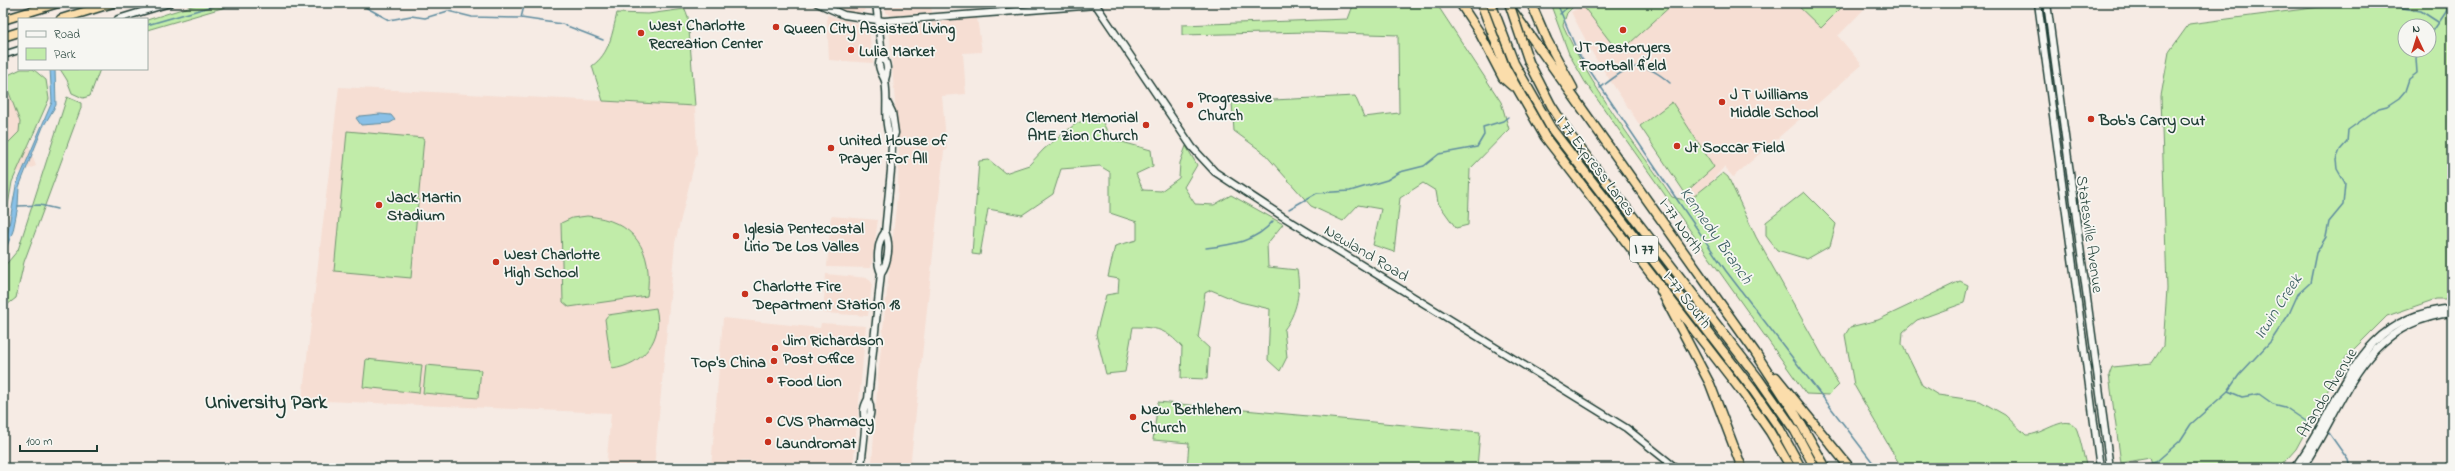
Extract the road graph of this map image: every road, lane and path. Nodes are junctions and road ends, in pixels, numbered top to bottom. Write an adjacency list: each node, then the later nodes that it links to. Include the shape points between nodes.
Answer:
1 (58, 3): 15 (highway)
2 (113, 3): 13 (highway)
3 (170, 3): 14 (main road)
4 (817, 3): 16 (main road, via 844,16)
5 (876, 3): 16 (main road)
6 (1460, 3): 21 (highway, via 1479,32 1503,78)
7 (1481, 3): 21 (highway, I-77 South / I 77, via 1494,41)
8 (1491, 3): 31 (highway, I 77 Express Lanes / I 77, via 1520,76 1551,128 1753,390 1778,426)
9 (1508, 3): 22 (highway, I-77 North / I 77); 32 (highway, I 77 Express Lanes / I 77, bridge, via 1529,62 1570,135 1758,378 1795,431)
10 (1531, 3): 22 (highway, via 1552,51)
11 (2038, 3): 35 (main road, Statesville Avenue)
12 (2047, 3): 36 (main road, Statesville Avenue)
13 (64, 18)
14 (121, 18)
15 (3, 20)
16 (878, 20): 27 (main road, via 882,55 879,63 880,72 884,80 887,102 887,133 892,142 891,170 885,232 881,238 878,266 881,273 868,399 871,408 870,418 865,427); 28 (main road, Newland Road, via 1096,5 1192,147 1220,176 1626,428)
17 (18, 32): 18 (highway)
18 (3, 37)
19 (18, 50): 20 (main road)
20 (3, 55)
21 (1517, 91): 23 (highway, I-77 South / I 77, via 1545,137)
22 (1589, 116): 26 (highway, I-77 North / I 77)
23 (1657, 281): 29 (highway, via 1666,305 1713,390); 30 (highway, I-77 South / I 77, via 1756,411)
24 (2452, 308): 37 (main road, Atando Avenue, via 2430,311 2409,319 2388,331 2370,346 2351,370)
25 (2452, 313): 38 (main road, Atando Avenue, via 2411,324 2374,350 2353,378)
26 (1755, 352): 33 (highway, I-77 North / I 77, via 1800,420); 34 (highway)
27 (861, 468)
28 (1676, 468)
29 (1742, 468)
30 (1791, 468)
31 (1801, 468)
32 (1815, 468)
33 (1826, 468)
34 (1850, 468)
35 (2100, 468)
36 (2110, 468)
37 (2294, 468)
38 (2302, 468)

